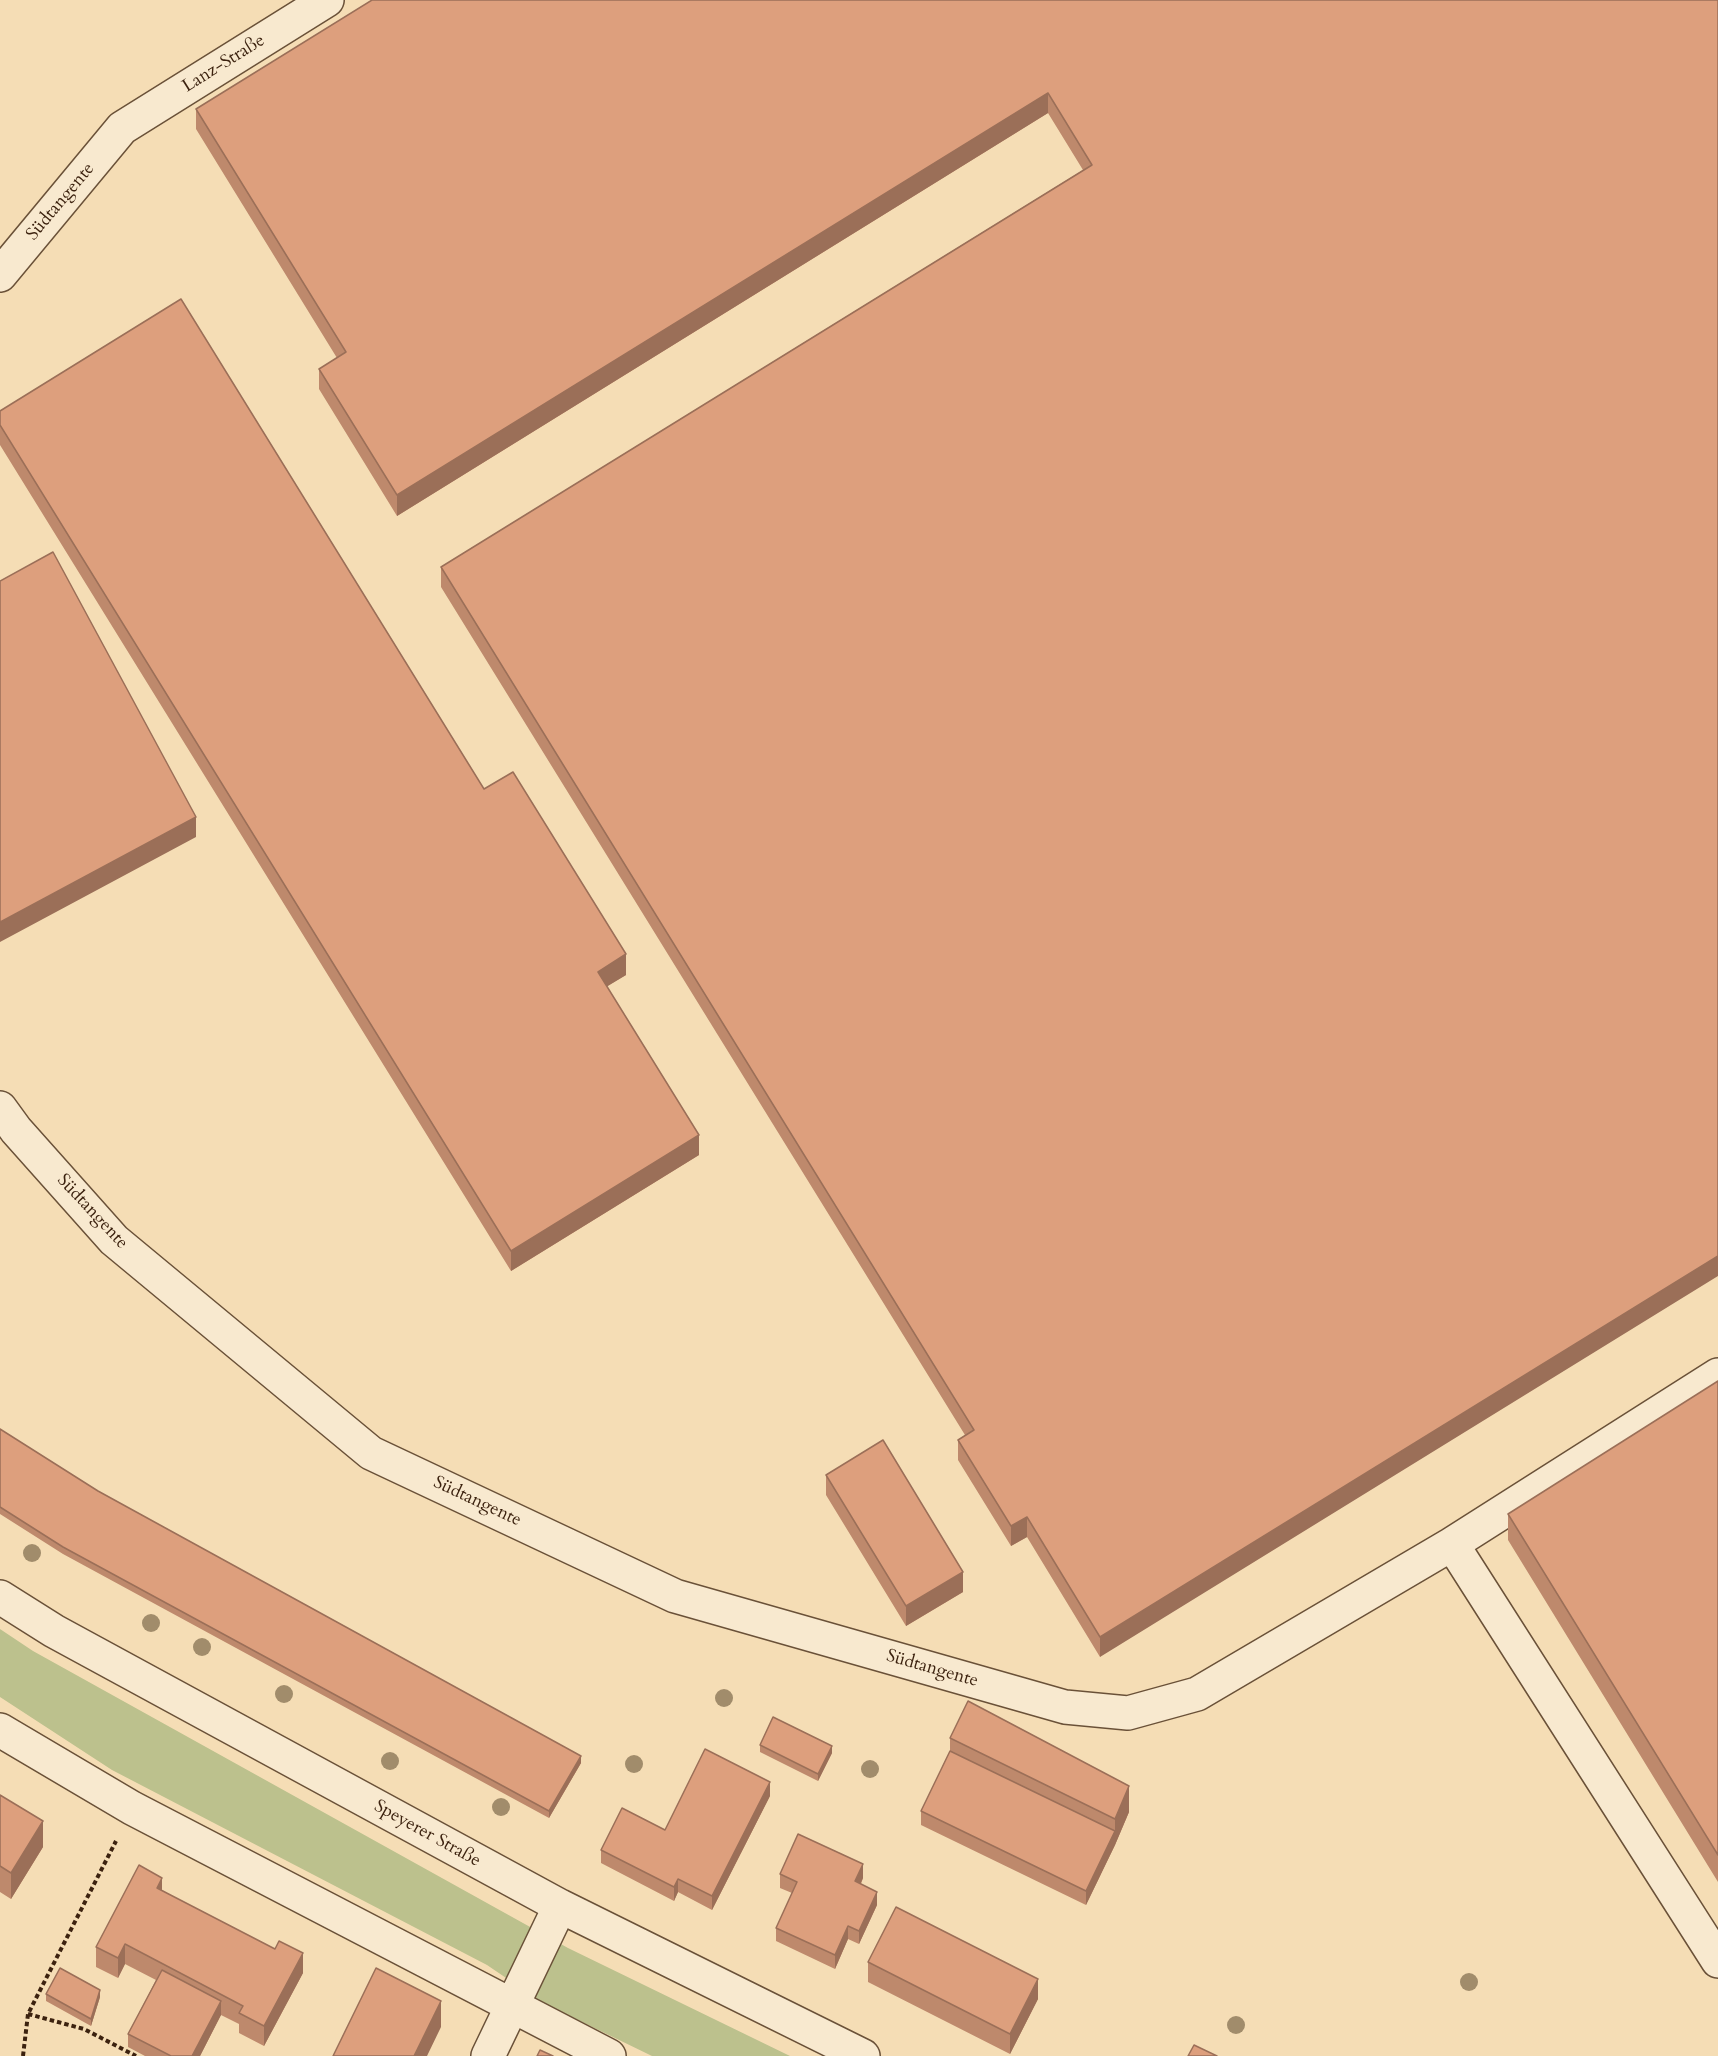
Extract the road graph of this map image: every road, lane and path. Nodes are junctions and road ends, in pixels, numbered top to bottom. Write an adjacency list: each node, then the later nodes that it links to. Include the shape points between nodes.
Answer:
1 (327, 0): 2 (street, Lanz-Straße)
2 (122, 128): 3 (street, Südtangente)
3 (0, 275)
4 (0, 1108): 6 (street, Südtangente, via 114,1240 371,1453 675,1596 1065,1707 1128,1713 1197,1694)
5 (1718, 1375): 6 (street, Südtangente)
6 (1452, 1544): 11 (street)
7 (0, 1597): 10 (street, Speyerer Straße, via 54,1631)
8 (0, 1730): 9 (street)
9 (132, 1808): 12 (street); 13 (path)
10 (560, 1906): 12 (street); 18 (street, Speyerer Straße)
11 (1718, 1961)
12 (512, 2007): 16 (street); 17 (street)
13 (28, 2014): 14 (path); 15 (path, via 84,2029)
14 (23, 2056)
15 (136, 2056)
16 (488, 2056)
17 (609, 2056)
18 (863, 2056)

